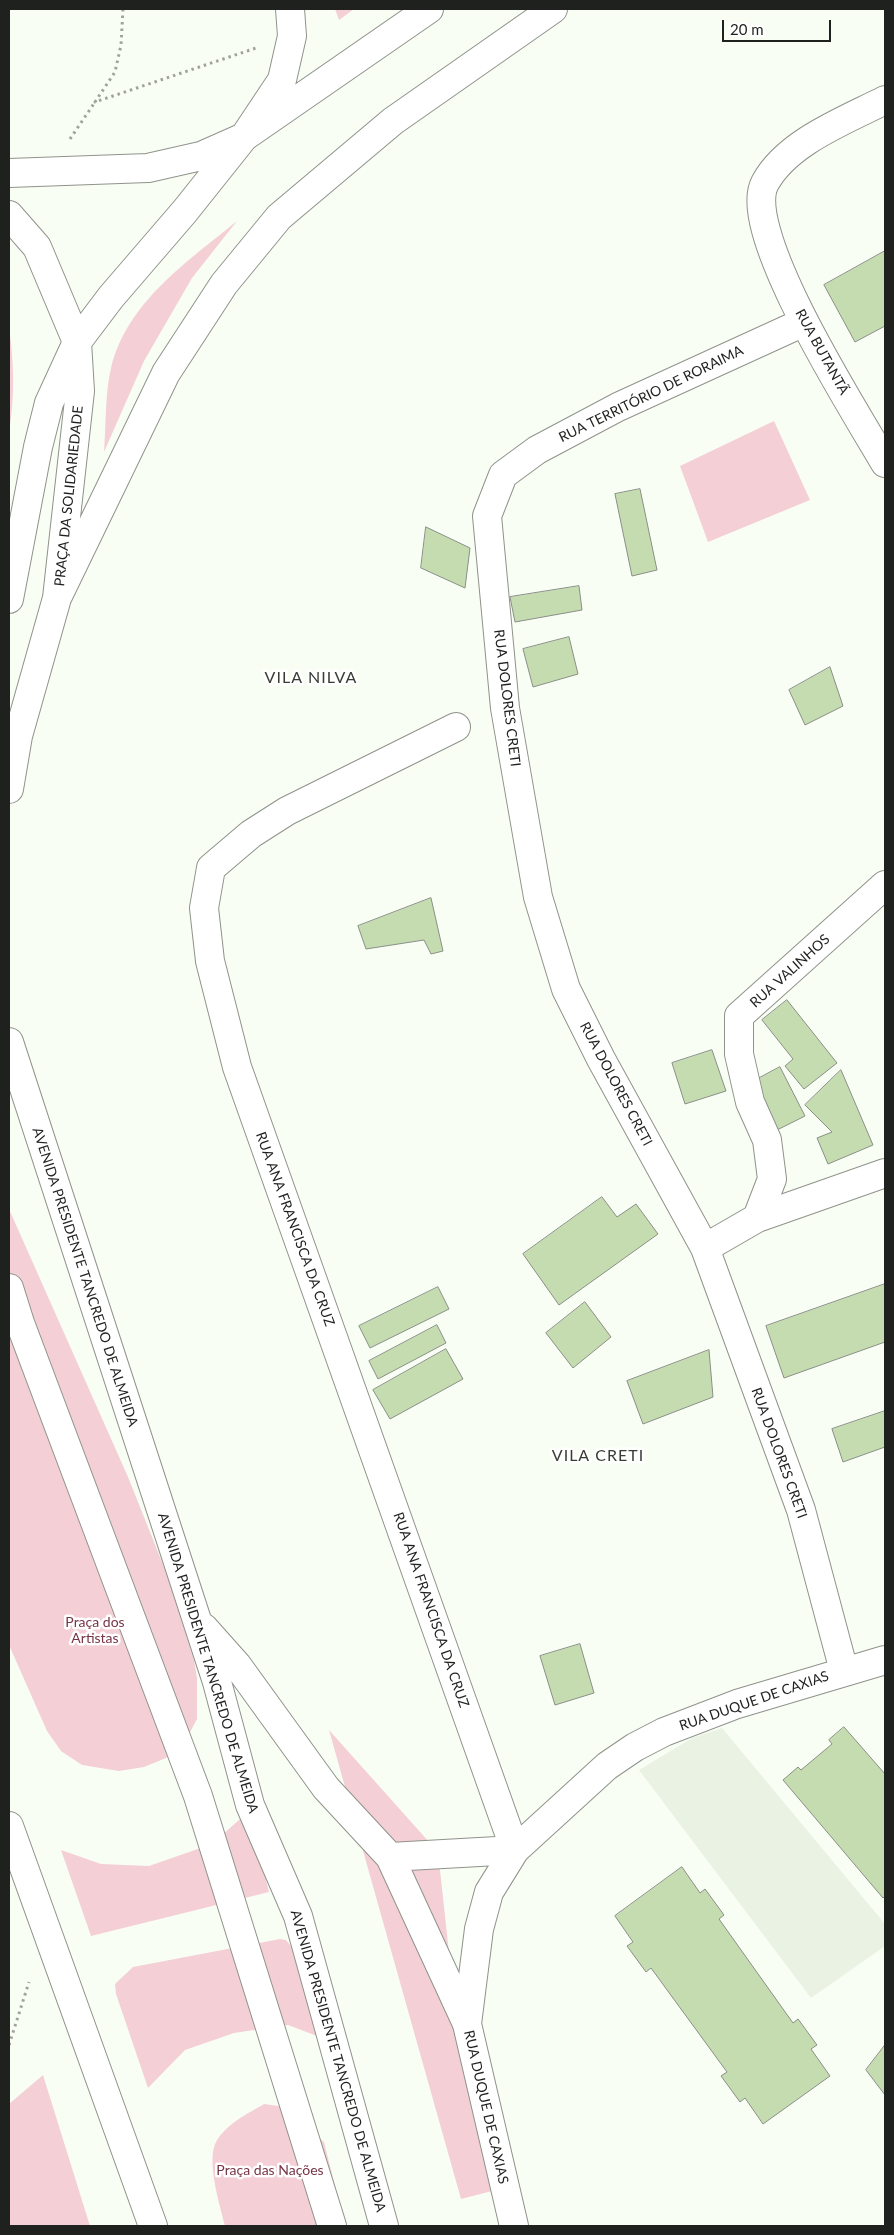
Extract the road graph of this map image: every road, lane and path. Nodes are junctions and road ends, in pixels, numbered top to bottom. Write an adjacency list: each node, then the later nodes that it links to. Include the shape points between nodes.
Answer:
1 (123, 9): 5 (path, via 121,45 115,72 95,102)
2 (290, 9): 5 (main road)
3 (553, 9): 14 (main road, via 393,121 280,217 224,284 166,373)
4 (424, 11): 7 (main road)
5 (292, 36): 7 (main road, via 282,80)
6 (885, 100): 10 (main road, RUA BUTANTÃ, via 809,139 783,160 764,184 762,208 767,236)
7 (244, 137): 8 (main road, via 201,156 148,168); 11 (main road)
8 (9, 173)
9 (9, 215): 11 (main road, PRAÇA DA SOLIDARIEDADE, via 38,247)
10 (804, 322): 12 (main road, RUA BUTANTÃ); 13 (main road, RUA TERRITÓRIO DE RORAIMA, via 618,407 537,450)
11 (77, 342): 14 (main road, PRAÇA DA SOLIDARIEDADE, via 80,391); 15 (main road, via 47,412)
12 (885, 463)
13 (503, 475): 22 (main road, RUA DOLORES CRETI, via 488,516 506,708 538,897 566,989)
14 (57, 598): 17 (main road, PRAÇA DA SOLIDARIEDADE, via 18,736)
15 (9, 599)
16 (456, 726): 28 (main road, RUA ANA FRANCISCA DA CRUZ, via 348,779 251,834 211,868 204,908 210,961 237,1067)
17 (9, 789)
18 (885, 886): 21 (main road, RUA VALINHOS, via 739,1016 739,1054 750,1102 767,1140 772,1179)
19 (9, 1042): 24 (main road, AVENIDA PRESIDENTE TANCREDO DE ALMEIDA)
20 (885, 1173): 21 (main road)
21 (758, 1218): 22 (main road)
22 (705, 1248): 26 (main road, RUA DOLORES CRETI, via 801,1510)
23 (9, 1288): 34 (main road, via 198,1796)
24 (197, 1619): 29 (main road, via 237,1665 326,1788); 35 (main road, AVENIDA PRESIDENTE TANCREDO DE ALMEIDA, via 250,1805 298,1916)
25 (885, 1660): 26 (main road, RUA DUQUE DE CAXIAS)
26 (844, 1671): 28 (main road, RUA DUQUE DE CAXIAS, via 737,1704 664,1732 635,1747 607,1766)
27 (9, 1826): 33 (main road)
28 (515, 1850): 29 (main road); 31 (main road, RUA DUQUE DE CAXIAS, via 489,1892 480,1929)
29 (390, 1857): 31 (main road)
30 (31, 1977): 32 (path)
31 (467, 2024): 36 (main road, RUA DUQUE DE CAXIAS)
32 (9, 2044)
33 (153, 2226)
34 (332, 2226)
35 (384, 2226)
36 (514, 2226)

